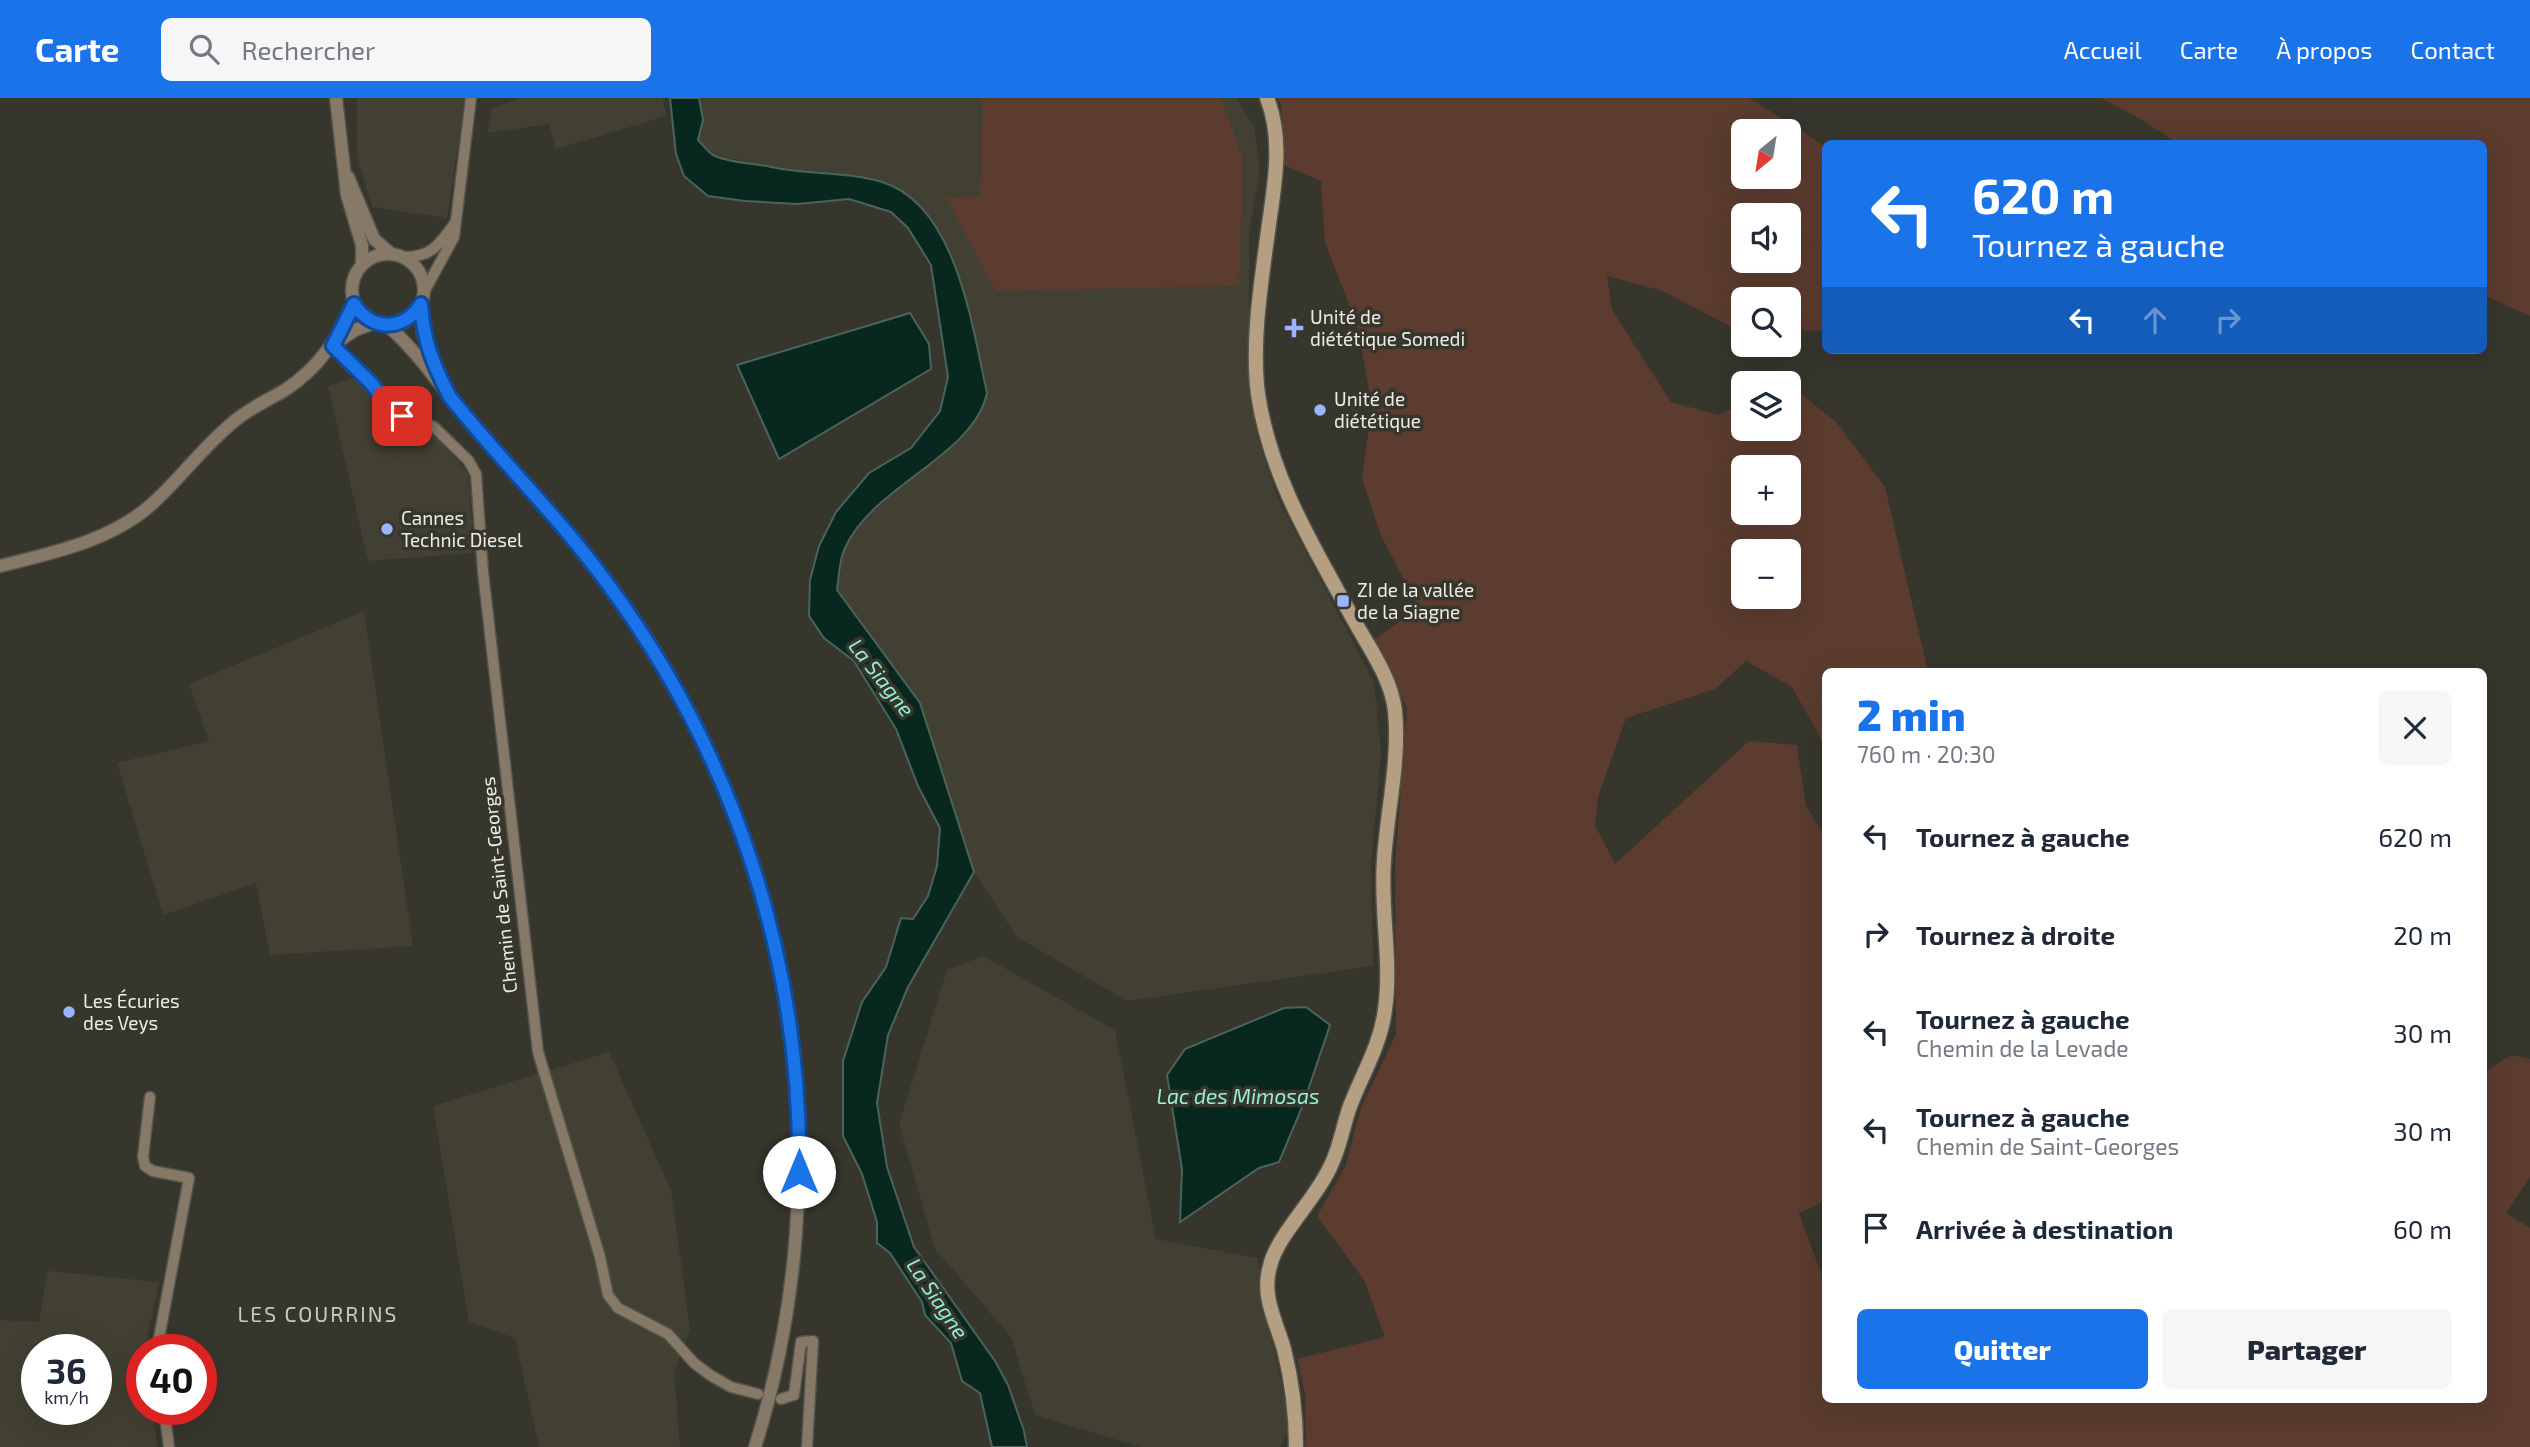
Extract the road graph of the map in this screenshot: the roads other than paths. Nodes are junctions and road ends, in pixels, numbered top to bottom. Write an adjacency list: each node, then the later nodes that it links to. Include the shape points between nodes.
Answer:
1 (336, 98): 4 (street)
2 (471, 98): 5 (street)
3 (1267, 98): 23 (main road, via 1278,150 1256,372 1268,441 1288,499 1376,659 1395,714 1383,873 1386,1006 1380,1035 1333,1162 1270,1266 1268,1303 1293,1390)
4 (344, 167): 6 (street, via 374,239); 7 (street, via 346,195 362,244)
5 (455, 223): 6 (street, via 428,255); 8 (street, via 447,254)
6 (396, 255): 7 (street); 8 (street, via 418,270)
7 (362, 264): 9 (street, via 352,283)
8 (423, 298): 11 (street, via 406,321); 13 (street, via 423,334)
9 (354, 304): 10 (street); 12 (street)
10 (374, 323): 11 (street); 12 (street)
11 (387, 325): 13 (street, via 408,343)
12 (333, 346): 14 (street, via 286,389 231,423 151,505 71,549); 17 (street, Chemin de Saint-Georges, via 390,408 434,427 476,474 485,599 538,1052 608,1295 618,1308 668,1334 710,1375)
13 (450, 397): 21 (street, via 574,540 636,623 695,722 754,867 788,1012 799,1149 789,1299)
14 (0, 566)
15 (150, 1097): 16 (street, via 145,1166 189,1178)
16 (160, 1334)
17 (758, 1394)
18 (781, 1399): 22 (street, via 794,1395 801,1342 813,1341)
19 (166, 1425): 20 (street)
20 (169, 1447)
21 (755, 1447)
22 (807, 1447)
23 (1296, 1447)

